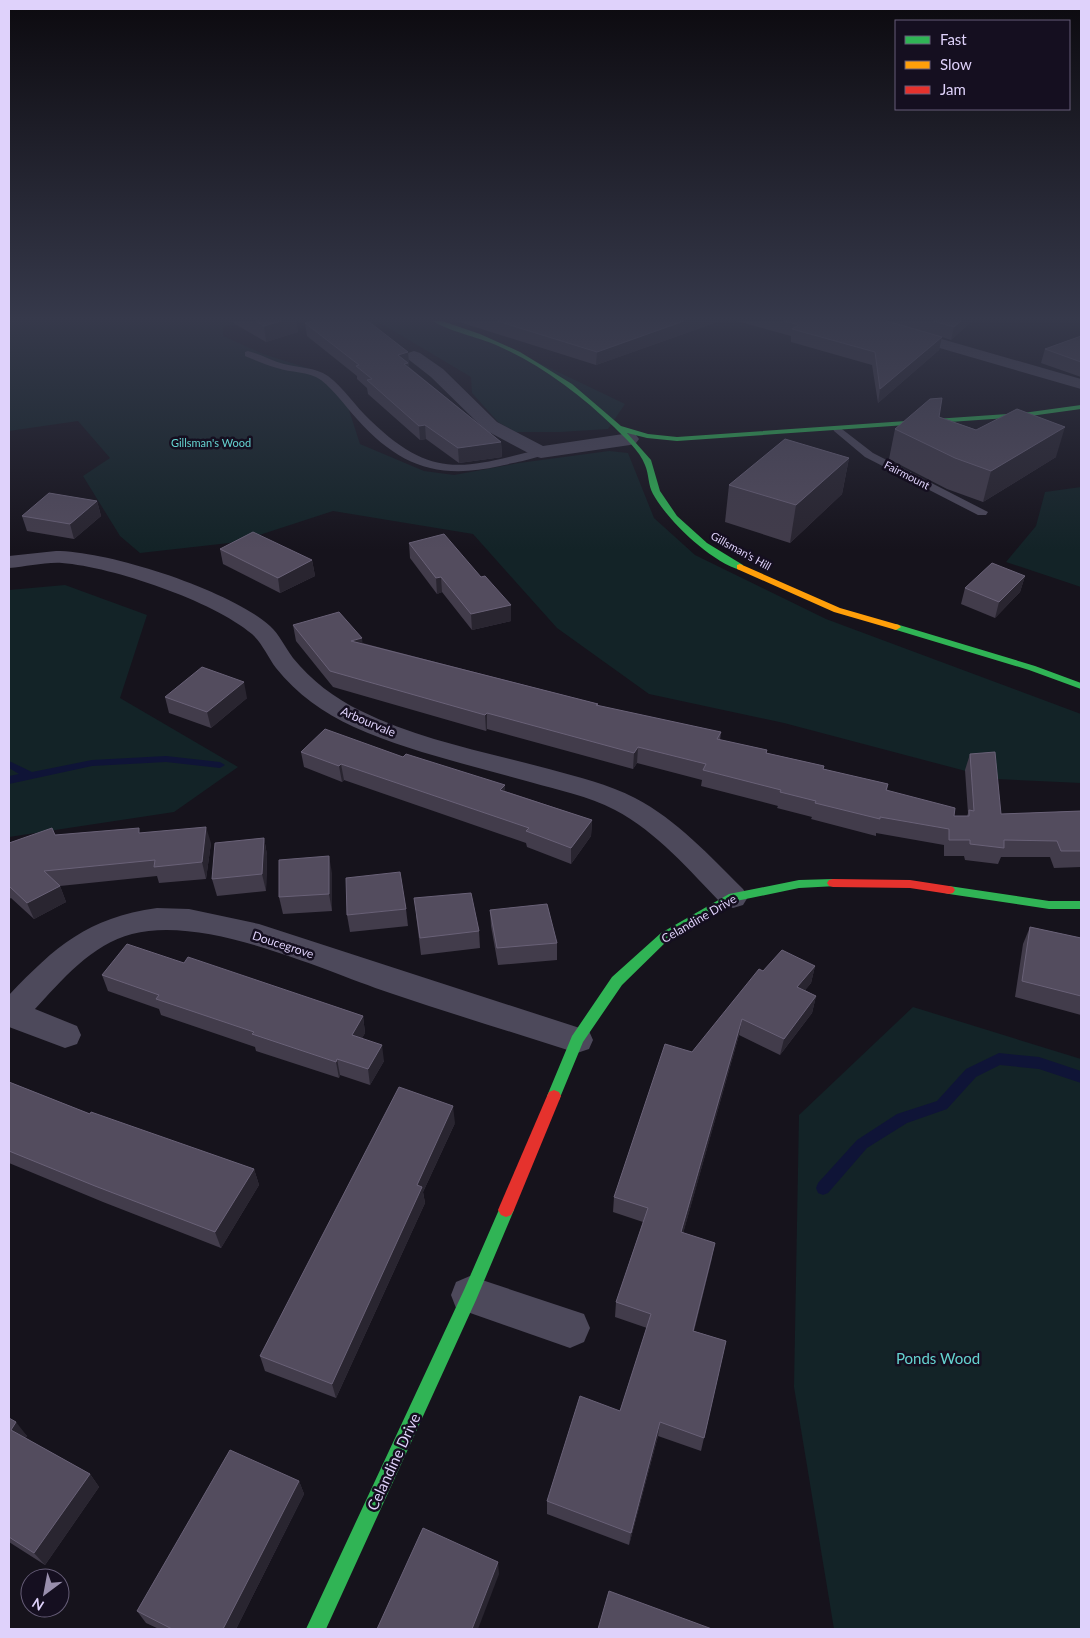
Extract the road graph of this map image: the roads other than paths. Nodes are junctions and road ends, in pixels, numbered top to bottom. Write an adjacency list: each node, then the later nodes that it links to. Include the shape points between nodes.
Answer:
1 (342, 397): 8 (lane, via 406,457 437,469 465,470)
2 (462, 397): 8 (street, via 491,426)
3 (582, 397): 6 (street, Gillsman's Hill)
4 (1081, 407): 5 (street, via 1023,415)
5 (838, 429): 7 (street); 10 (lane, Fairmount, via 869,454 896,470)
6 (624, 434): 7 (street); 8 (street); 9 (street, Gillsman's Hill)
7 (677, 439): 9 (street)
8 (541, 452)
9 (653, 452): 12 (street, Gillsman's Hill, via 657,494 684,530 708,549 751,573 837,610 1032,668)
10 (982, 512)
11 (9, 562): 13 (street, Arbourvale, via 61,556 82,558 196,594 261,630 305,686 328,704 363,722 402,736 593,791 633,809 668,833)
12 (1081, 686)
13 (733, 896): 14 (street, Celandine Drive, via 799,884 846,882 910,884 1049,905); 17 (street, Celandine Drive, via 666,936 617,981)
14 (1081, 905)
15 (10, 1015): 16 (street); 17 (street, Doucegrove, via 52,970 87,941 130,923 178,918 239,930)
16 (64, 1035)
17 (577, 1040): 18 (street, Celandine Drive)
18 (470, 1294): 19 (street); 20 (street, Celandine Drive)
19 (570, 1328)
20 (316, 1629)

